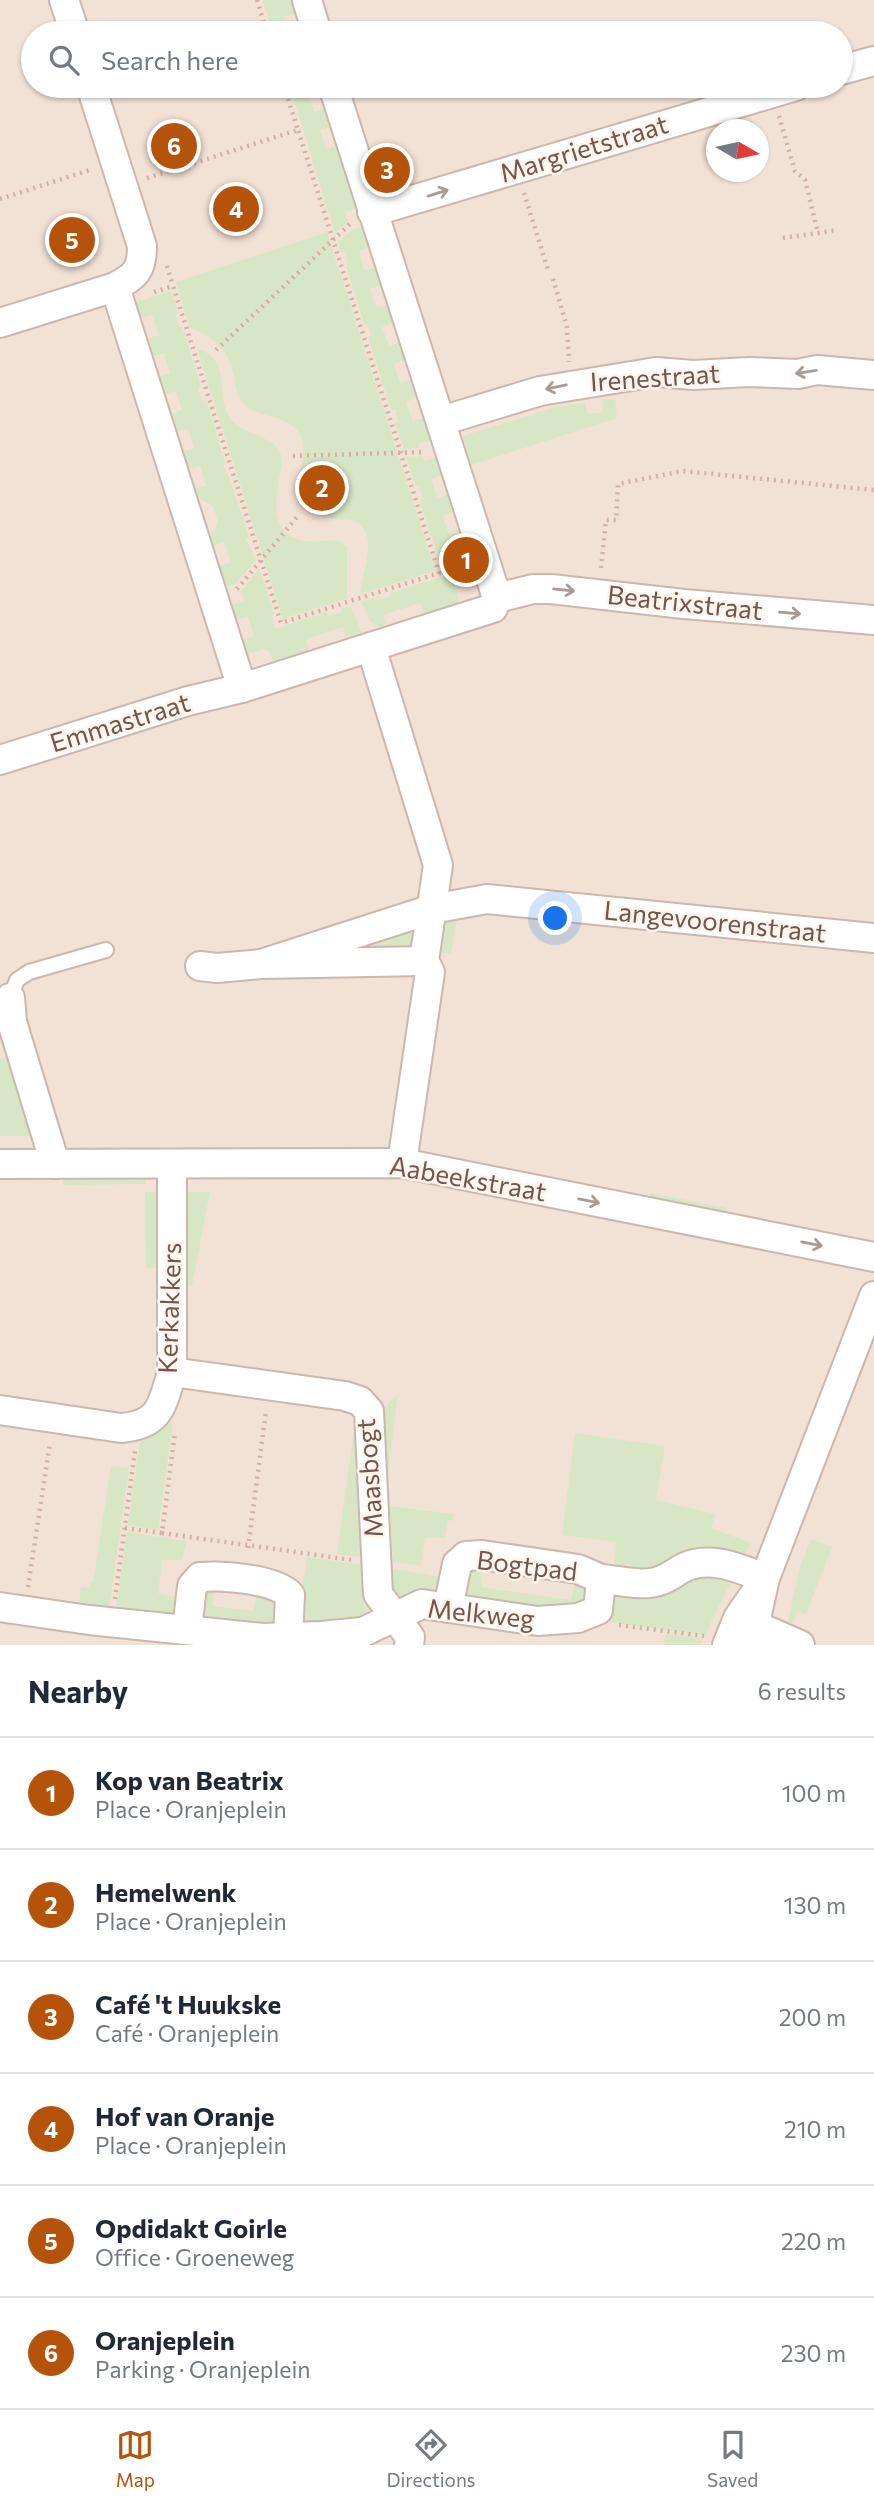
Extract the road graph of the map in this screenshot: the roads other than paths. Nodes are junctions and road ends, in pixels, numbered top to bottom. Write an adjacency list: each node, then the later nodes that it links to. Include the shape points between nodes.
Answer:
1 (64, 0): 3 (street)
2 (307, 0): 4 (street)
3 (71, 21)
4 (313, 21)
5 (874, 61): 6 (street)
6 (853, 67)
7 (96, 98): 11 (street, via 142,246 138,270)
8 (337, 98): 10 (street)
9 (757, 98): 10 (street, Margrietstraat, one-way to 9)
10 (372, 212): 14 (street)
11 (117, 295): 12 (street); 18 (street)
12 (0, 323)
13 (874, 375): 14 (street, Irenestraat, one-way to 14, via 817,370 787,374 667,372 571,384)
14 (441, 421): 15 (street)
15 (497, 598): 16 (street, Beatrixstraat, one-way to 16, via 551,589); 17 (street, Beatrixstraat, via 493,608)
16 (874, 620)
17 (371, 647): 18 (street, Emmastraat); 20 (street, via 438,865)
18 (242, 688): 19 (street, Emmastraat)
19 (0, 760)
20 (432, 909): 21 (street, Langevoorenstraat, via 487,899); 23 (street); 24 (street, Langevoorenstraat)
21 (874, 938)
22 (106, 950): 26 (lane, via 29,972 17,980)
23 (424, 961): 24 (street); 27 (street, via 430,972)
24 (261, 964): 25 (street)
25 (200, 965)
26 (10, 998): 29 (street, via 12,1022)
27 (402, 1163): 30 (street, Aabeekstraat); 31 (street, Aabeekstraat, one-way to 31)
28 (0, 1164): 29 (street, Aabeekstraat)
29 (55, 1164): 30 (street, Aabeekstraat)
30 (172, 1164): 33 (street, Kerkakkers)
31 (874, 1257)
32 (874, 1296): 35 (street)
33 (172, 1373): 34 (street, Kerkakkers, via 157,1413 139,1426 121,1428); 39 (street, Maasbogt, via 360,1401 369,1411 378,1594)
34 (0, 1410)
35 (765, 1578): 36 (street, via 709,1562 649,1584); 41 (street)
36 (601, 1579): 37 (street, Melkweg, via 597,1609 578,1618 538,1621); 37 (street, Bogtpad, via 578,1569 466,1556 457,1564)
37 (448, 1608): 39 (street, Melkweg, via 422,1604)
38 (12, 1609): 40 (street, Melkweg)
39 (394, 1617): 42 (street, Melkweg, via 363,1632); 43 (street, Maasbogt, via 410,1637)
40 (187, 1630): 42 (street, Melkweg); 42 (street, via 192,1586 200,1577 213,1576 283,1588 290,1595)
41 (740, 1634): 44 (street)
42 (288, 1638)
43 (409, 1645)
44 (800, 1645)

